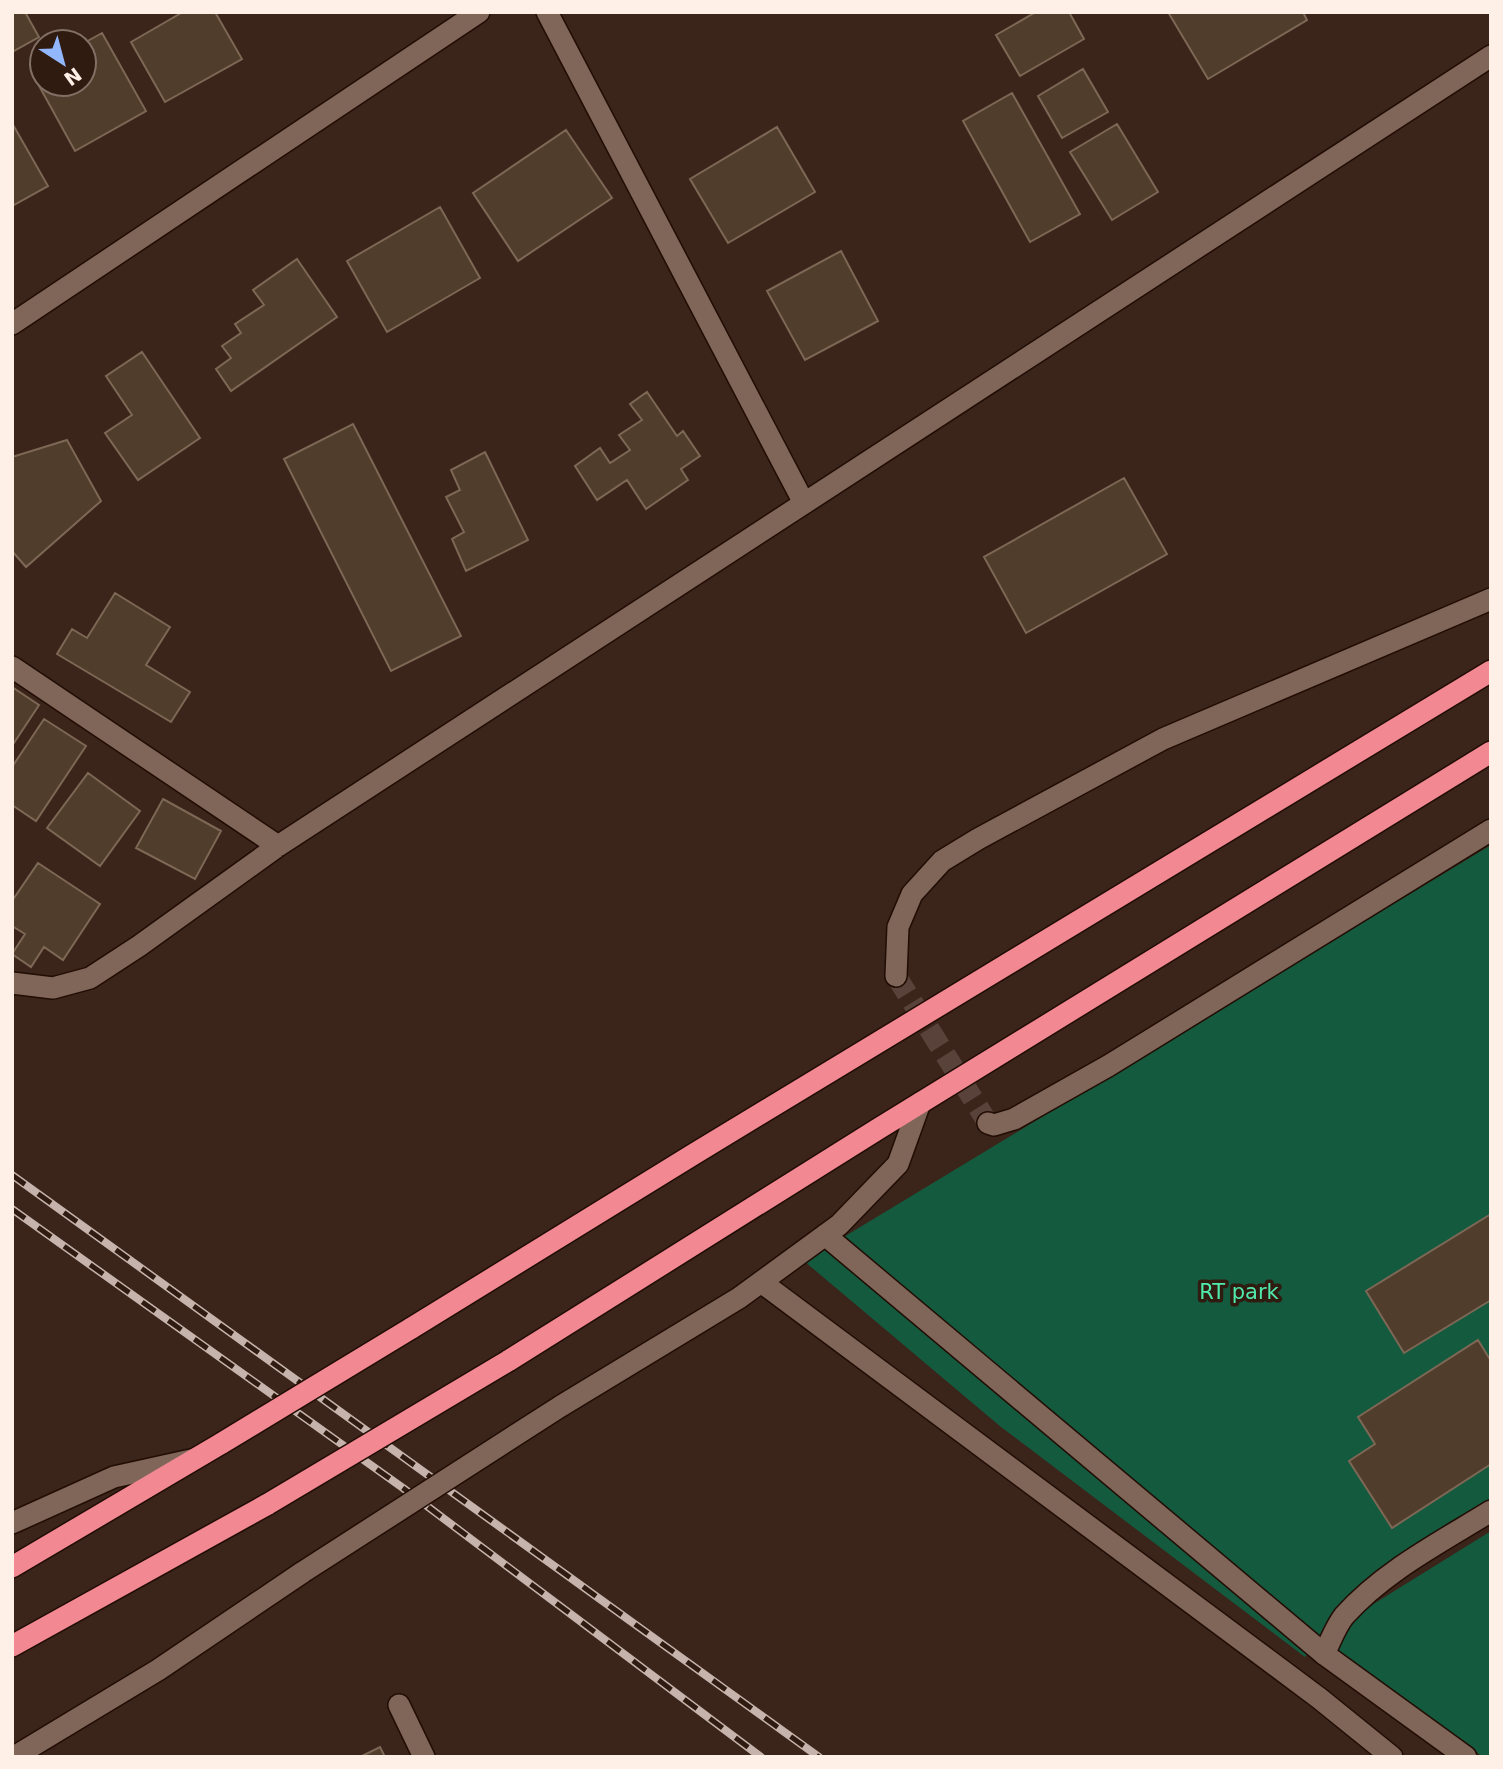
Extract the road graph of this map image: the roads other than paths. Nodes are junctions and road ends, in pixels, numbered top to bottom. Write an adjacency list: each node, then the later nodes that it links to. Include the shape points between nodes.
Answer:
1 (479, 12): 4 (street)
2 (547, 12): 5 (street)
3 (1491, 56): 5 (street)
4 (12, 324)
5 (804, 503): 11 (street)
6 (1491, 599): 12 (street, via 1163,739 942,861 912,894 898,927)
7 (12, 667): 11 (street)
8 (1491, 671): 18 (highway, bridge)
9 (1491, 752): 14 (highway)
10 (1491, 830): 15 (street, via 1108,1066 1014,1119)
11 (278, 846): 13 (street, via 90,978 53,988)
12 (896, 976)
13 (12, 983)
14 (920, 1103): 16 (street, via 898,1164); 22 (highway, bridge, via 508,1361 268,1504)
15 (988, 1123)
16 (825, 1235): 17 (street); 23 (street)
17 (761, 1282): 25 (street, bridge, via 303,1572 158,1670); 27 (street)
18 (197, 1458): 20 (street, via 114,1477); 21 (highway)
19 (1491, 1511): 23 (street, via 1402,1566 1371,1591 1343,1617)
20 (12, 1523)
21 (12, 1567)
22 (12, 1646)
23 (1324, 1654): 28 (street)
24 (399, 1705): 26 (street)
25 (14, 1757)
26 (424, 1757)
27 (1392, 1757)
28 (1466, 1757)

